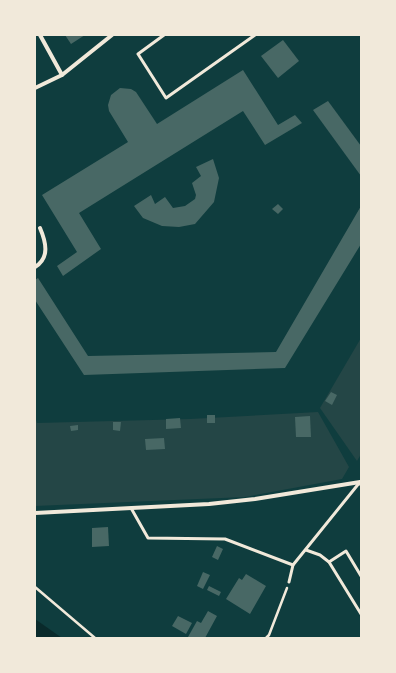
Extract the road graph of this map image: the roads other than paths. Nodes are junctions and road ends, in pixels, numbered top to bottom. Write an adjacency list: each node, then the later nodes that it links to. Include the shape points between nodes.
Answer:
1 (40, 35): 5 (street)
2 (112, 35): 5 (street)
3 (164, 35): 4 (lane, via 138,54 166,98)
4 (255, 35)
5 (62, 75): 6 (street)
6 (35, 88)
7 (40, 228): 8 (street, via 46,251 43,261)
8 (35, 267)
9 (361, 482): 10 (street, via 255,499); 12 (lane)
10 (131, 508): 11 (street); 14 (lane, via 148,538 226,539)
11 (35, 513)
12 (306, 550): 13 (lane, via 320,555); 14 (lane)
13 (329, 562): 15 (lane, via 346,551); 17 (lane)
14 (293, 565): 16 (lane)
15 (361, 576)
16 (289, 582)
17 (361, 614)

